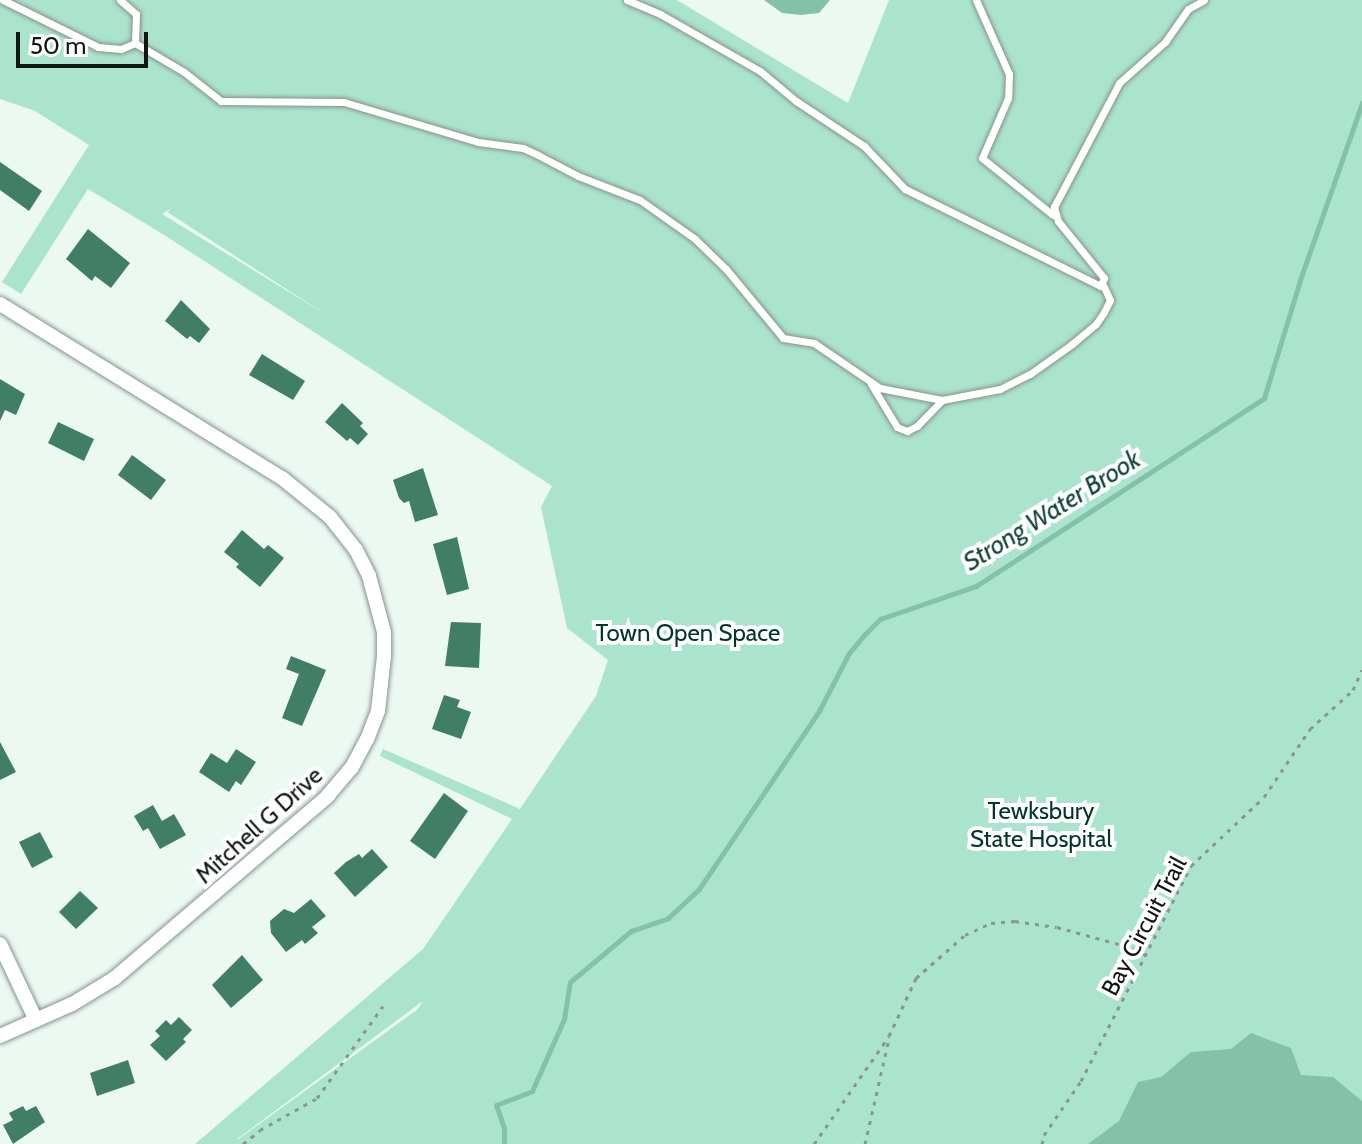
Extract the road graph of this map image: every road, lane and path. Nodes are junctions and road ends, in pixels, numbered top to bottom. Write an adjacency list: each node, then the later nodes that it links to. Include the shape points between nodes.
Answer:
1 (3, 0): 6 (lane, via 98,47 121,49)
2 (120, 0): 6 (lane, via 136,14)
3 (627, 0): 8 (lane, via 760,71 864,146 905,189)
4 (976, 0): 7 (lane, via 1009,74 1008,98 982,158)
5 (1204, 0): 7 (lane, via 1188,9 1165,42 1119,83 1054,207)
6 (135, 43): 10 (lane, via 221,101 344,102 478,142 523,148 640,200 709,252 783,338 814,343)
7 (1055, 217): 8 (lane, via 1101,274)
8 (1103, 285): 11 (lane, via 1110,300 1096,324 1030,374 1000,389)
9 (0, 304): 16 (street, Mitchell G Drive, via 316,504 340,527 363,563 384,632 378,711 352,767 328,796 115,978)
10 (870, 382): 11 (lane); 11 (lane, via 901,430 917,426)
11 (942, 400)
12 (1362, 670): 14 (path, Bay Circuit Trail, via 1353,690 1310,729 1264,797 1191,866)
13 (0, 944): 16 (street)
14 (1148, 956): 18 (path, via 1057,927 991,923 952,943 927,965 906,994); 22 (path, Bay Circuit Trail)
15 (383, 1006): 19 (path, via 317,1098)
16 (36, 1020): 17 (street, Mitchell G Drive)
17 (0, 1036)
18 (889, 1036): 20 (path); 21 (path)
19 (243, 1144)
20 (814, 1144)
21 (865, 1144)
22 (1042, 1144)

